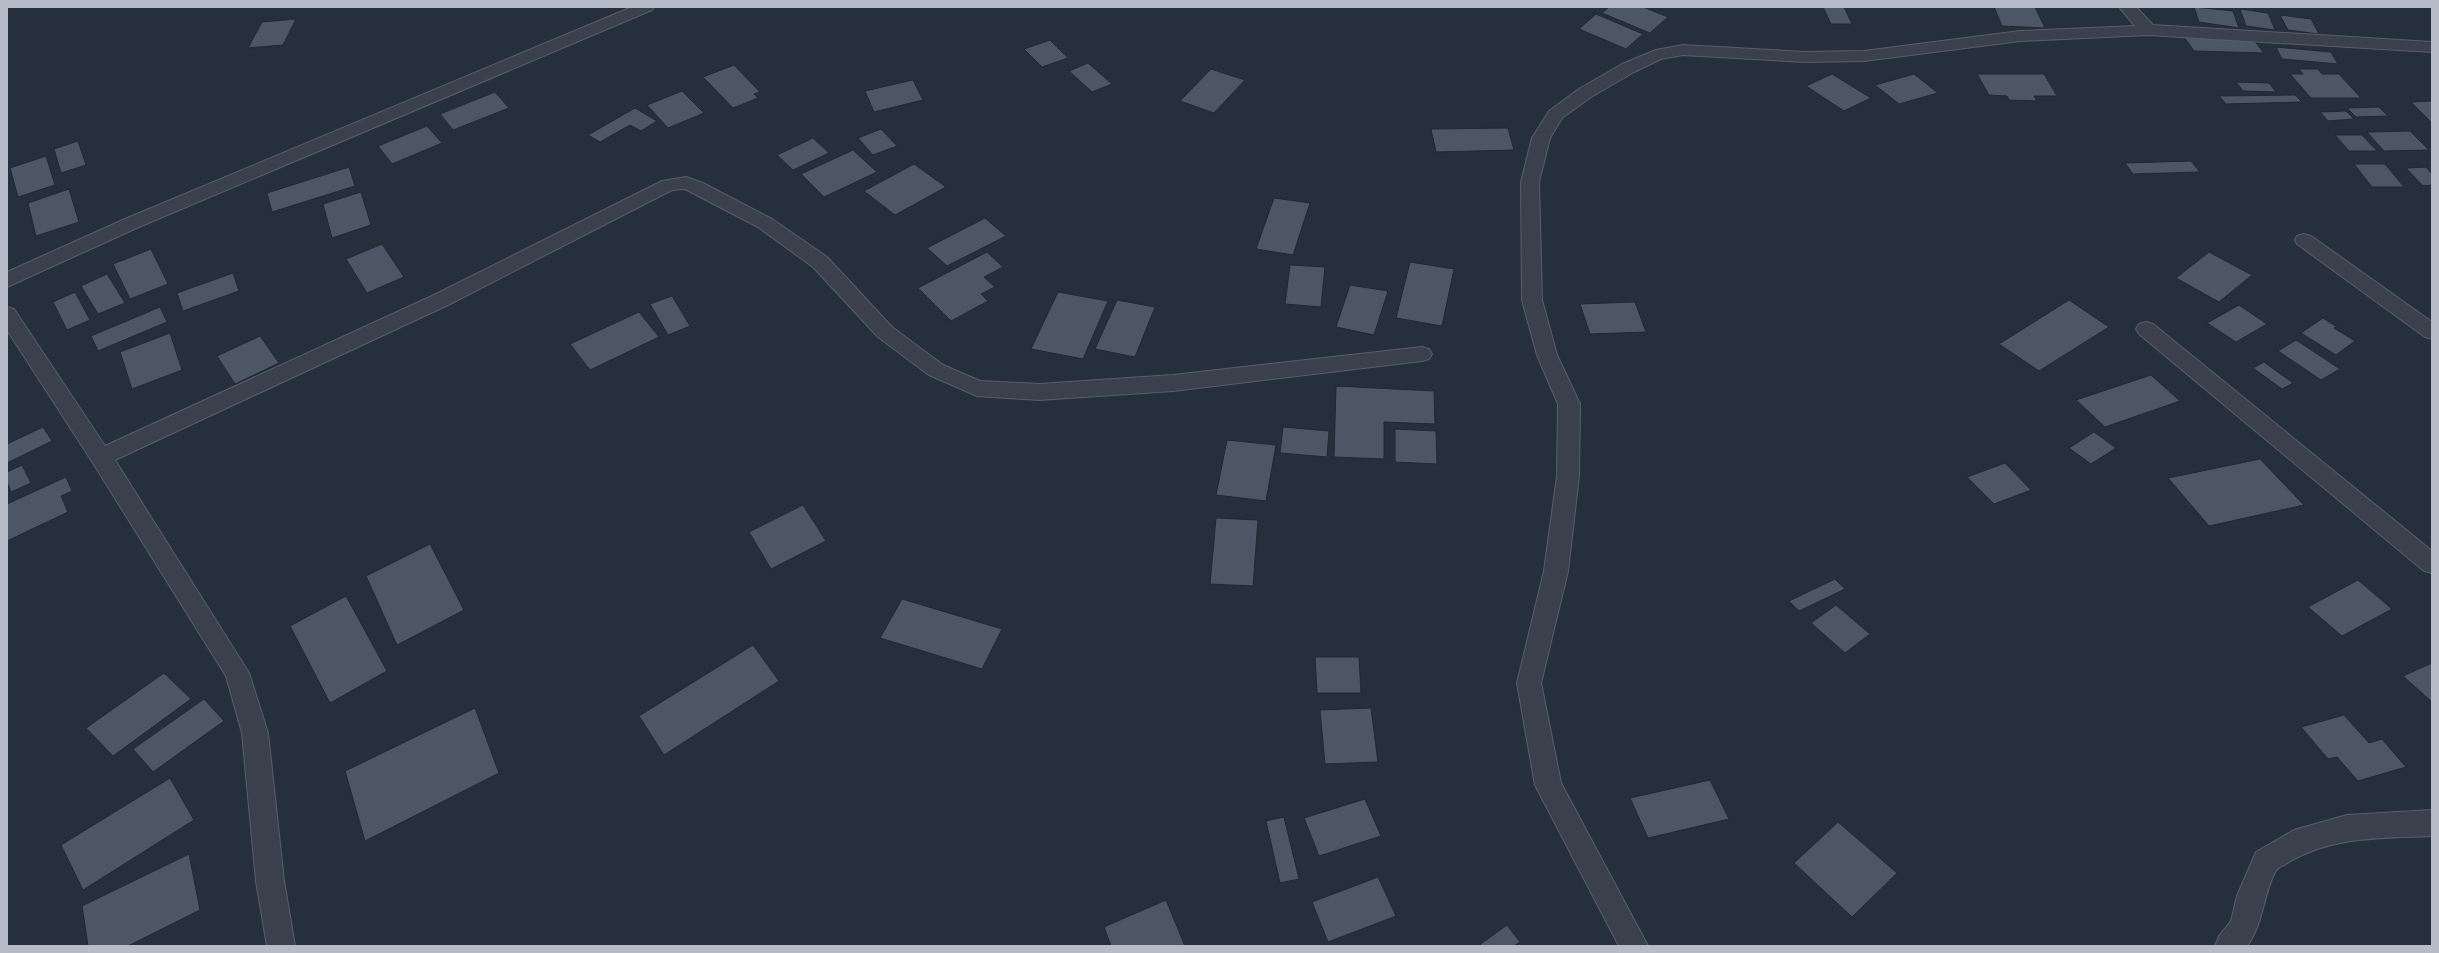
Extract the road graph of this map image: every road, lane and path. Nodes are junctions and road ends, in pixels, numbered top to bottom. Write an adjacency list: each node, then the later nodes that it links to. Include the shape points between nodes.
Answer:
1 (646, 7): 6 (street, via 132,223)
2 (2127, 7): 3 (street)
3 (2148, 30): 4 (street); 15 (street, via 2020,36 1864,56 1804,57 1683,50 1656,55 1585,93 1555,115 1541,138 1530,182 1532,300 1547,355 1568,404 1568,476 1556,571 1529,683 1548,785)
4 (2432, 47)
5 (2304, 240): 9 (street)
6 (7, 280)
7 (7, 314): 11 (street)
8 (2146, 329): 12 (street)
9 (2432, 332)
10 (1422, 354): 11 (street, via 1173,383 1039,392 977,388 936,370 885,332 820,262 765,223 686,183 674,184 651,192 441,300)
11 (101, 457): 14 (street, via 237,673 255,733 270,881)
12 (2432, 564)
13 (2432, 823): 16 (street, via 2347,828 2303,839 2266,862 2251,896 2243,928)
14 (280, 946)
15 (1634, 946)
16 (2229, 946)

